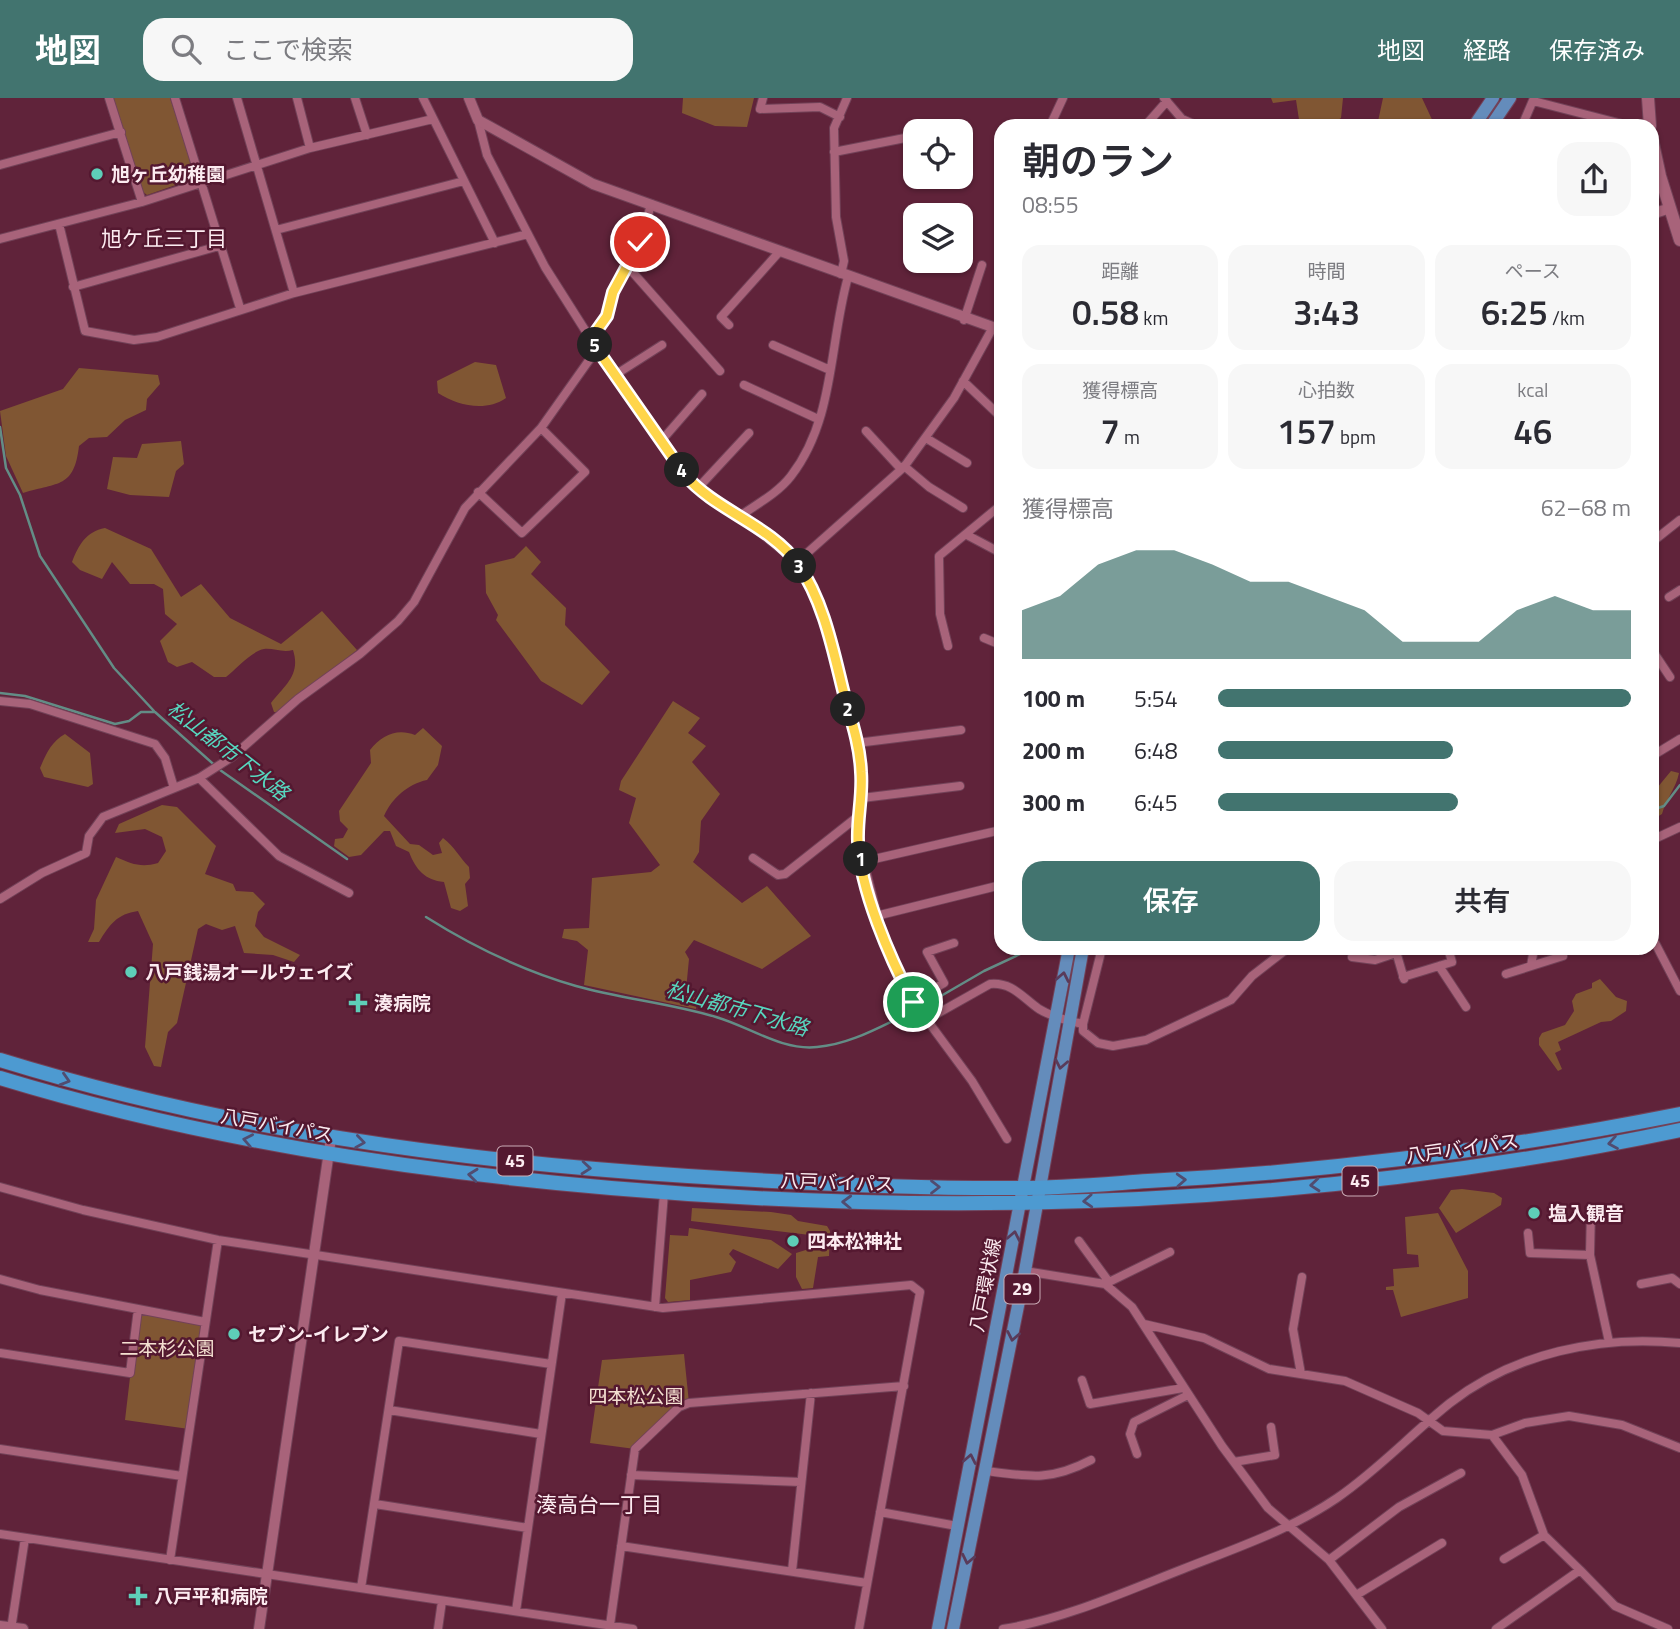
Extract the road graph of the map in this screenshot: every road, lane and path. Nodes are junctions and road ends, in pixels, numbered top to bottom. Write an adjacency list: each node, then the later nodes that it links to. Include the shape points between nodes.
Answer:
1 (109, 98): 27 (street)
2 (175, 98): 35 (street)
3 (237, 98): 32 (street)
4 (297, 98): 30 (street)
5 (355, 98): 28 (street)
6 (423, 98): 17 (street)
7 (469, 98): 26 (street)
8 (763, 98): 16 (street, via 760,109 820,107)
9 (847, 98): 16 (street)
10 (1063, 98): 18 (street)
11 (1493, 98): 21 (main road)
12 (1510, 98): 22 (main road)
13 (1648, 98): 25 (main road)
14 (1165, 99): 19 (street); 20 (street)
15 (1534, 99): 23 (street); 24 (street)
16 (840, 117): 31 (street, via 834,128)
17 (433, 119): 28 (street); 34 (street)
18 (1053, 119)
19 (1150, 119)
20 (1182, 119)
21 (1479, 119)
22 (1496, 119)
23 (1525, 119)
24 (1605, 119)
25 (1650, 119)
26 (478, 120): 38 (street, via 570,173); 43 (street, via 487,155)
27 (121, 132): 33 (street); 37 (street)
28 (367, 135): 30 (street)
29 (903, 138): 31 (street)
30 (310, 148): 32 (street)
31 (834, 152): 51 (street)
32 (257, 163): 35 (street); 42 (street)
33 (0, 165)
34 (464, 181): 42 (street); 46 (street)
35 (201, 182): 37 (street); 47 (street)
36 (1659, 184): 39 (main road)
37 (142, 202): 41 (street)
38 (651, 204): 48 (street); 50 (street)
39 (1670, 208): 40 (street); 45 (main road)
40 (1659, 212)
41 (59, 224): 44 (street); 52 (street)
42 (276, 230): 53 (street)
43 (528, 234): 46 (street); 59 (street)
44 (0, 239)
45 (1680, 240)
46 (495, 243): 53 (street)
47 (219, 246): 52 (street); 54 (street)
48 (780, 251): 51 (street); 56 (street, via 721,317)
49 (982, 265): 55 (street)
50 (628, 267): 59 (street, via 613,292 607,316); 64 (street)
51 (844, 275): 55 (street); 63 (street)
52 (73, 286): 54 (street, via 85,331 104,337 158,337)
53 (293, 293): 54 (street)
54 (240, 308)
55 (964, 320): 57 (street)
56 (729, 325)
57 (994, 329)
58 (994, 333): 66 (street)
59 (592, 337): 62 (street)
60 (662, 345): 65 (street)
61 (773, 345): 63 (street)
62 (597, 349): 65 (street); 71 (street)
63 (830, 370): 70 (street, via 828,397)
64 (720, 371)
65 (615, 375): 75 (street)
66 (963, 381): 69 (street); 74 (street)
67 (744, 385): 70 (street)
68 (702, 394): 75 (street)
69 (994, 410)
70 (818, 419): 82 (street, via 790,478)
71 (541, 428): 79 (street); 79 (street, via 585,472 522,533)
72 (866, 431): 77 (street)
73 (749, 433): 78 (street)
74 (926, 438): 76 (street); 77 (street)
75 (662, 440): 78 (street)
76 (967, 463)
77 (903, 468): 80 (street); 87 (street)
78 (697, 489): 82 (street)
79 (478, 492): 100 (street, via 414,603 398,621 242,749)
80 (963, 508)
81 (994, 511): 84 (street)
82 (740, 516): 87 (street)
83 (1680, 520): 85 (street)
84 (967, 535): 86 (street); 92 (street, via 939,556 940,614)
85 (1659, 536)
86 (994, 549)
87 (797, 562): 98 (street, via 823,615)
88 (1680, 590): 89 (street)
89 (1669, 597)
90 (984, 638): 91 (street)
91 (994, 642)
92 (948, 646)
93 (1659, 660): 94 (street)
94 (1670, 677)
95 (0, 701): 102 (street, via 30,704 155,744 165,758)
96 (961, 730): 98 (street)
97 (1680, 739): 99 (street)
98 (857, 743): 103 (street)
99 (1659, 751)
100 (199, 778): 102 (street); 111 (street, via 279,856)
101 (960, 786): 103 (street)
102 (174, 788): 112 (street, via 103,817 89,836 86,853)
103 (862, 798): 104 (street)
104 (860, 814): 108 (street, via 785,874 778,875); 109 (street)
105 (1680, 827): 107 (street)
106 (994, 832): 109 (street)
107 (1659, 836)
108 (753, 858)
109 (862, 862): 113 (street)
110 (994, 887): 113 (street)
111 (349, 893)
112 (0, 899)
113 (876, 916): 130 (street)
114 (954, 943): 130 (street, via 928,952 944,983)
115 (1659, 950): 129 (street)
116 (1068, 955): 132 (main road, 八戸環状線 / 29, one-way to 116)
117 (1082, 955): 134 (main road, 八戸環状線 / 29)
118 (1100, 955): 134 (street)
119 (1279, 955): 134 (street, via 1231,1000 1146,1040 1113,1046 1098,1043)
120 (1387, 955): 125 (street, via 1375,960)
121 (1397, 955): 126 (street, via 1404,979)
122 (1450, 955): 126 (street, via 1452,962)
123 (1533, 955): 127 (street)
124 (1563, 956): 127 (street)
125 (1352, 957)
126 (1439, 966): 131 (street)
127 (1531, 966): 128 (street)
128 (1506, 974)
129 (1680, 991)
130 (913, 1002): 133 (street)
131 (1466, 1007)
132 (1056, 1017): 133 (street, via 999,983); 134 (street); 143 (main road, 八戸環状線 / 29)
133 (926, 1020): 140 (street, via 972,1081)
134 (1076, 1023): 144 (main road, 八戸環状線 / 29, one-way to 144)
135 (0, 1060): 139 (highway, 八戸バイパス / 45, one-way to 139, via 193,1111)
136 (0, 1078): 141 (highway, 八戸バイパス / 45, one-way to 136, via 168,1124)
137 (1680, 1114): 144 (highway, 八戸バイパス / 45, one-way to 137, via 1345,1166)
138 (1680, 1130): 146 (highway, 八戸バイパス / 45, one-way to 146, via 1374,1180 1213,1195)
139 (331, 1138): 141 (street); 143 (highway, 八戸バイパス / 45, one-way to 143, via 649,1173 897,1187)
140 (1007, 1139)
141 (329, 1155): 145 (highway, 八戸バイパス / 45, one-way to 141, via 465,1174); 154 (street)
142 (0, 1187): 150 (street)
143 (1022, 1188): 144 (highway, 八戸バイパス / 45); 147 (main road, 八戸環状線 / 29)
144 (1040, 1188): 146 (main road, 八戸環状線 / 29)
145 (663, 1193): 147 (highway, 八戸バイパス / 45, one-way to 145); 162 (street)
146 (1037, 1204): 147 (highway, 八戸バイパス / 45); 155 (main road, 八戸環状線 / 29)
147 (1020, 1205): 192 (main road, 八戸環状線 / 29, one-way to 147)
148 (1591, 1208): 153 (street)
149 (1528, 1233): 153 (street, via 1530,1253)
150 (218, 1240): 154 (street); 164 (street)
151 (1079, 1241): 158 (street)
152 (1170, 1252): 158 (street)
153 (1590, 1255): 166 (street)
154 (314, 1257): 161 (street); 205 (street)
155 (1025, 1271): 158 (street); 185 (main road, 八戸環状線 / 29, one-way to 185)
156 (1301, 1277): 170 (street, via 1293,1329)
157 (0, 1279): 163 (street)
158 (1107, 1283): 165 (street)
159 (1641, 1284): 160 (street, via 1672,1278)
160 (1680, 1284)
161 (562, 1293): 162 (street); 169 (street)
162 (655, 1307): 172 (street, via 911,1284 920,1292)
163 (138, 1309): 164 (street); 168 (street, via 130,1373)
164 (205, 1322): 188 (street)
165 (1144, 1324): 170 (street, via 1204,1338 1269,1369); 173 (street)
166 (1609, 1342): 167 (street); 176 (street, via 1507,1368 1476,1385)
167 (1680, 1343)
168 (0, 1353)
169 (551, 1364): 175 (street, via 399,1340); 178 (street)
170 (1301, 1374): 176 (street, via 1345,1381 1386,1397)
171 (1082, 1380): 173 (street, via 1090,1404)
172 (904, 1386): 174 (street); 191 (street)
173 (1185, 1392): 182 (street, via 1134,1422 1130,1434); 184 (street)
174 (811, 1393): 187 (street, via 679,1407 635,1449); 189 (street)
175 (389, 1410): 178 (street); 190 (street)
176 (1429, 1422): 179 (street, via 1457,1434); 193 (street, via 1366,1476)
177 (1271, 1427): 184 (street, via 1275,1455)
178 (541, 1434): 194 (street)
179 (1492, 1435): 180 (street, via 1525,1423 1569,1416 1622,1425); 196 (street, via 1522,1475)
180 (1680, 1448)
181 (0, 1449): 188 (street)
182 (1137, 1454)
183 (1091, 1460): 185 (street, via 1067,1473 1030,1478)
184 (1234, 1462): 193 (street, via 1268,1508)
185 (987, 1471): 218 (main road, 八戸環状線 / 29, one-way to 218)
186 (1461, 1474): 202 (street, via 1399,1507)
187 (631, 1475): 189 (street); 199 (street)
188 (182, 1476): 201 (street)
189 (801, 1482): 203 (street)
190 (375, 1504): 194 (street); 207 (street)
191 (880, 1512): 192 (street); 206 (street)
192 (957, 1526): 217 (main road, 八戸環状線 / 29)
193 (1290, 1526): 202 (street); 219 (street, via 1053,1618)
194 (527, 1528): 210 (street)
195 (0, 1534): 197 (street)
196 (1544, 1535): 200 (street); 204 (street)
197 (25, 1538): 201 (street); 212 (street)
198 (1442, 1543): 208 (street)
199 (621, 1546): 203 (street); 211 (street)
200 (1504, 1559)
201 (170, 1560): 205 (street)
202 (1329, 1560): 208 (street)
203 (792, 1570): 206 (street)
204 (1580, 1570): 221 (street); 222 (street, via 1615,1606)
205 (267, 1575): 207 (street); 213 (street)
206 (867, 1583): 216 (street)
207 (361, 1588): 209 (street)
208 (1358, 1594): 220 (street)
209 (442, 1601): 210 (street); 214 (street)
210 (516, 1611): 211 (street)
211 (610, 1626): 215 (street)
212 (11, 1628)
213 (259, 1629)
214 (438, 1629)
215 (633, 1629)
216 (859, 1629)
217 (938, 1629)
218 (953, 1629)
219 (1003, 1629)
220 (1382, 1629)
221 (1496, 1629)
222 (1668, 1629)

